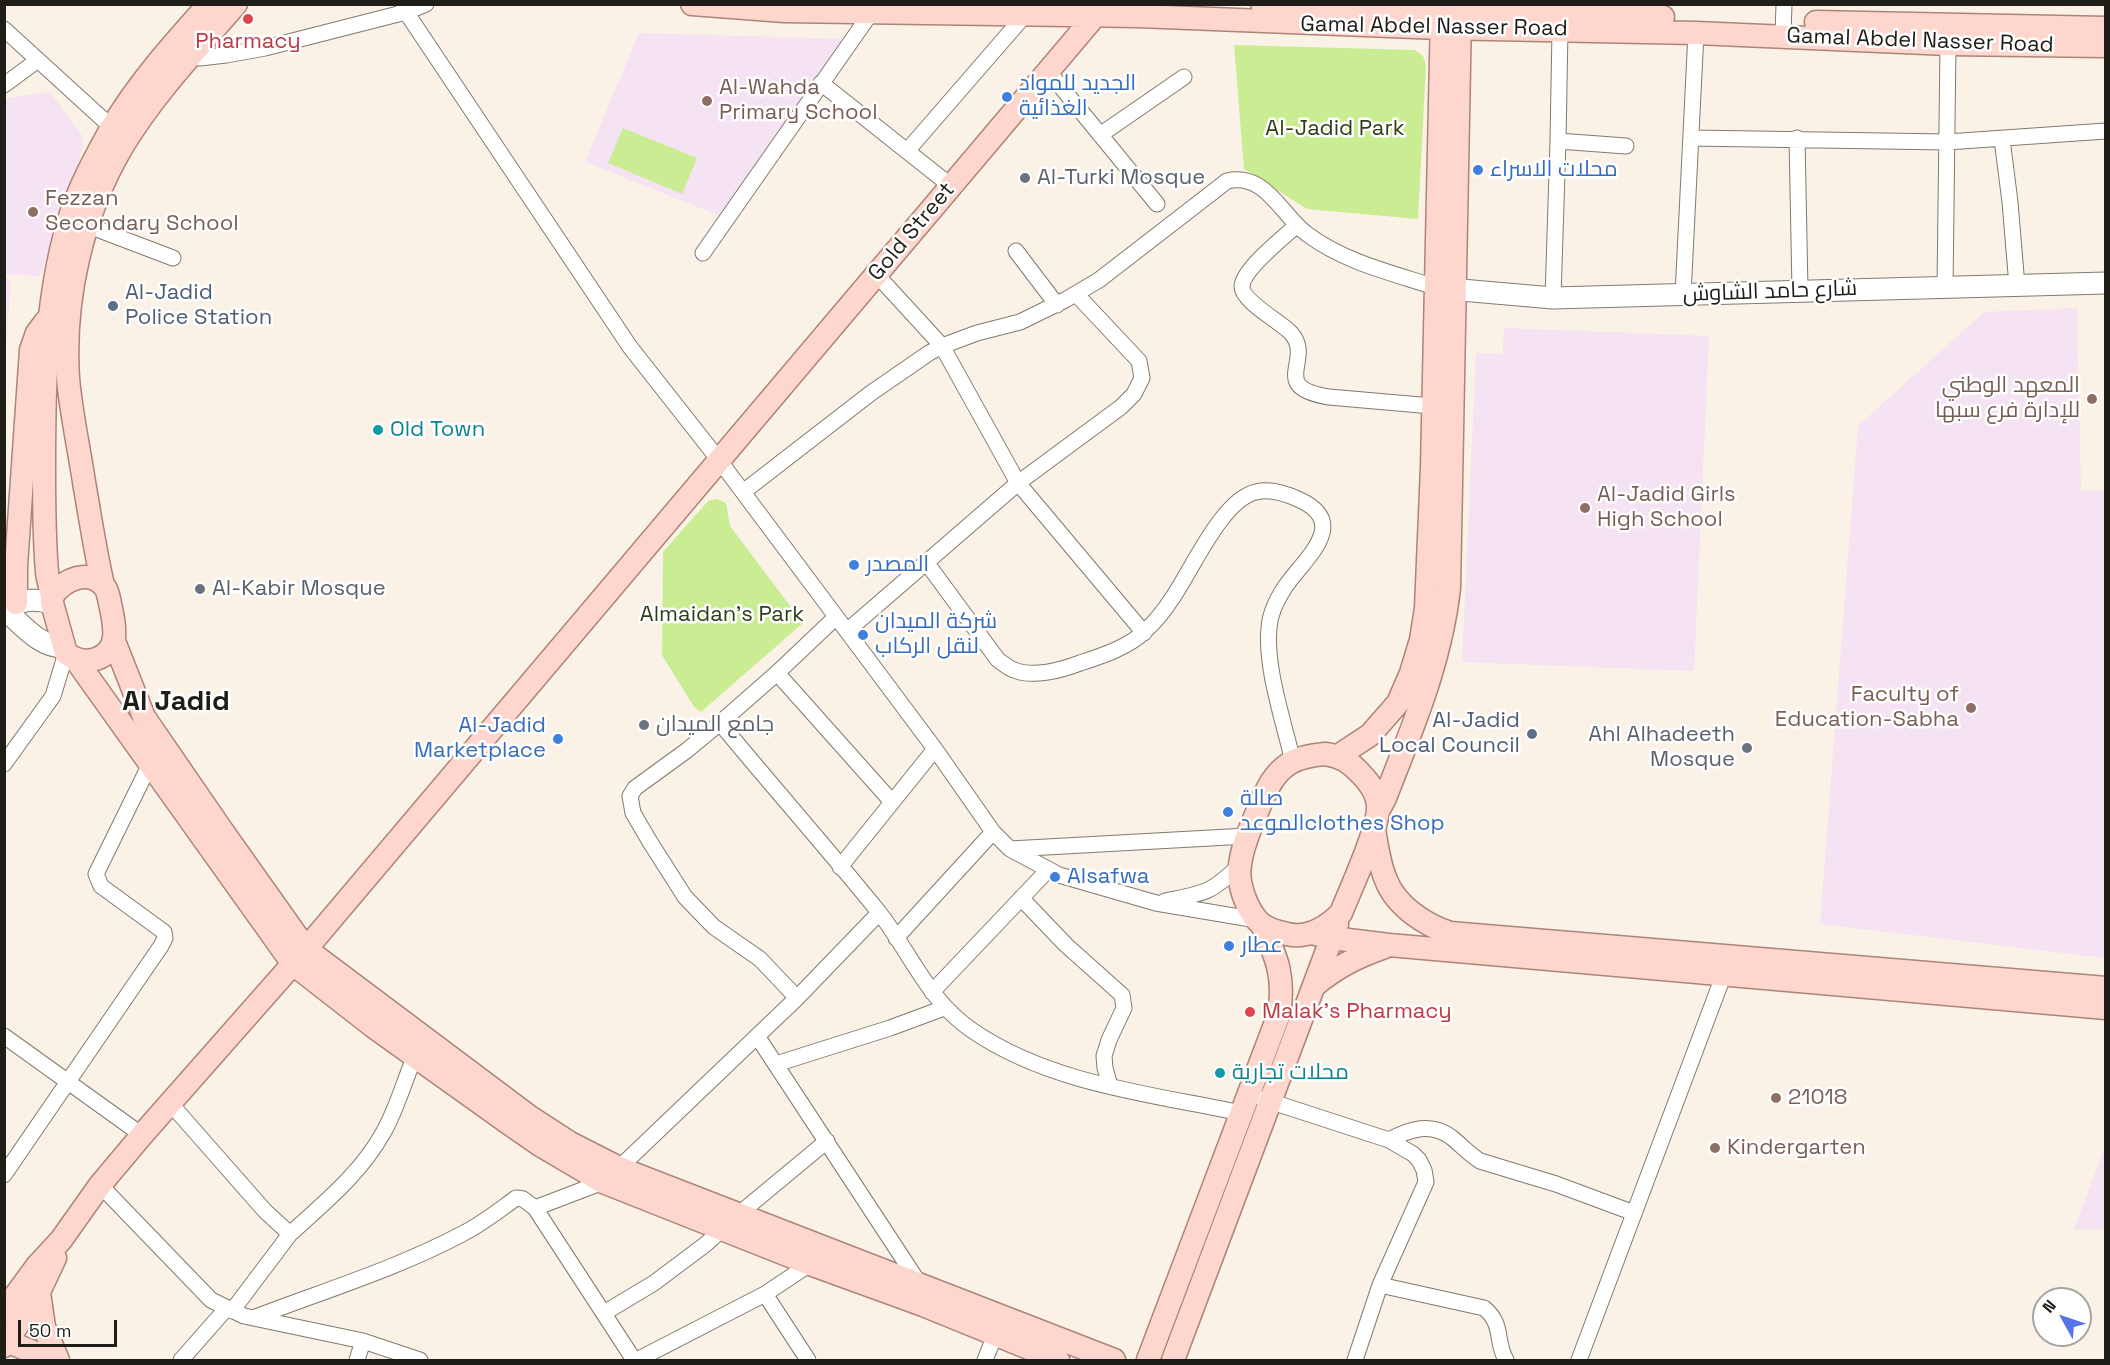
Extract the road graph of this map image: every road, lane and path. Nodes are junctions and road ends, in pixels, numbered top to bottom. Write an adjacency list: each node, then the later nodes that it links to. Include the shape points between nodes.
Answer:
1 (236, 4): 19 (main road)
2 (426, 4): 6 (street)
3 (692, 4): 9 (main road, Gamal Abdel Nasser Road)
4 (1262, 4): 11 (main road, Gamal Abdel Nasser Road)
5 (200, 8): 19 (main road)
6 (404, 8): 19 (street, via 265,48 200,58); 55 (street, via 630,347)
7 (1529, 9): 11 (main road, Gamal Abdel Nasser Road); 12 (main road, Gamal Abdel Nasser Road)
8 (1100, 11): 10 (main road, Gamal Abdel Nasser Road); 11 (main road, Gamal Abdel Nasser Road, via 1138,16); 21 (main road, Gold Street)
9 (871, 13): 10 (main road, Gamal Abdel Nasser Road); 23 (street)
10 (1025, 15): 34 (street)
11 (1451, 15): 15 (main road, Gamal Abdel Nasser Road); 46 (main road)
12 (1784, 20): 13 (main road, Gamal Abdel Nasser Road); 16 (main road, Gamal Abdel Nasser Road); 17 (main road, Gamal Abdel Nasser Road)
13 (2106, 28)
14 (4, 29): 20 (street)
15 (1560, 30): 16 (main road, Gamal Abdel Nasser Road); 31 (street)
16 (1696, 33): 28 (street)
17 (1948, 44): 18 (main road, Gamal Abdel Nasser Road); 32 (street)
18 (2106, 46)
19 (183, 49): 26 (main road, via 145,80)
20 (38, 60): 24 (street); 26 (street)
21 (1048, 71): 27 (street); 35 (main road, Gold Street)
22 (1184, 77): 27 (street)
23 (821, 83): 34 (street); 40 (street)
24 (4, 85)
25 (2106, 131): 30 (street)
26 (119, 134): 37 (main road, via 86,177)
27 (1100, 135): 36 (street)
28 (1690, 138): 29 (street); 49 (street)
29 (1797, 138): 32 (street); 47 (street)
30 (2002, 139): 32 (street); 44 (street)
31 (1558, 141): 33 (street); 50 (street)
32 (1947, 142): 45 (street)
33 (1626, 146)
34 (907, 151): 35 (street)
35 (951, 186): 42 (main road, Gold Street)
36 (1156, 204)
37 (79, 222): 41 (street); 52 (main road, via 54,279); 59 (main road, via 68,379)
38 (1297, 225): 46 (street, via 1342,254); 48 (street, via 1258,185 1247,180 1227,181); 54 (street, via 1256,264 1242,285 1249,300 1297,342 1295,381 1314,395)
39 (1016, 251): 51 (street)
40 (703, 253)
41 (173, 258)
42 (876, 274): 53 (street); 55 (main road, Gold Street)
43 (2106, 283): 44 (street, شارع حامد الشاوش)
44 (2017, 286): 45 (street, شارع حامد الشاوش)
45 (1945, 288): 47 (street, شارع حامد الشاوش)
46 (1445, 289): 50 (street, شارع حامد الشاوش); 54 (main road); 75 (main road, via 1449,588 1446,616 1424,697)
47 (1800, 291): 49 (street, شارع حامد الشاوش)
48 (1076, 294): 51 (street); 56 (street, via 1139,361 1142,378 1121,407)
49 (1683, 295): 50 (street, شارع حامد الشاوش)
50 (1552, 298)
51 (1057, 305): 53 (street, via 1020,322)
52 (49, 318): 60 (main road, via 44,524); 61 (main road, via 37,333 31,350 16,566)
53 (942, 346): 56 (street); 57 (street, via 871,393)
54 (1432, 406): 70 (main road, via 1428,581 1421,640 1398,703 1370,735)
55 (719, 460): 57 (street); 89 (main road, Gold Street)
56 (1018, 483): 58 (street); 64 (street)
57 (743, 492): 62 (street)
58 (926, 562): 63 (street); 64 (street, via 998,660 1015,670 1029,673 1068,668 1104,655)
59 (103, 585): 60 (main road, via 92,579 70,579); 65 (main road, via 116,633)
60 (52, 599): 61 (street, via 35,598); 66 (main road)
61 (9, 607): 66 (street, via 45,643)
62 (836, 617): 63 (street); 67 (street)
63 (847, 631): 69 (street)
64 (1144, 633): 71 (street, via 1171,600 1212,533 1248,494 1268,491 1294,497 1318,513 1323,526 1320,542 1273,606 1269,628 1270,655)
65 (114, 641): 66 (main road, via 99,658 87,661); 89 (main road, via 144,717 220,829)
66 (68, 653): 72 (street, via 52,696); 73 (main road)
67 (777, 673): 68 (street); 74 (street)
68 (720, 723): 80 (street); 94 (street, via 635,788 630,803 638,823 685,897 714,927 760,959)
69 (935, 749): 74 (street); 76 (street)
70 (1338, 756): 71 (main road, via 1311,755); 75 (main road, via 1365,778 1378,802)
71 (1293, 762): 77 (main road, via 1272,779)
72 (4, 764)
73 (150, 764): 89 (main road); 101 (street, via 96,874 101,886 164,932 165,938)
74 (892, 802): 80 (street)
75 (1376, 820): 86 (main road, via 1341,914); 92 (main road, via 1386,883 1412,913 1450,933)
76 (993, 832): 78 (street); 87 (street)
77 (1247, 836): 78 (street); 79 (main road)
78 (1010, 849): 81 (street)
79 (1239, 866): 83 (street, via 1219,885 1202,894); 85 (main road, via 1246,899)
80 (840, 867): 84 (street)
81 (1048, 870): 82 (street); 83 (street)
82 (1021, 898): 93 (street); 102 (street, via 1122,995 1124,1008 1104,1056)
83 (1156, 903): 85 (street)
84 (879, 913): 87 (street); 94 (street)
85 (1260, 923): 86 (main road, via 1291,935); 105 (main road, via 1281,976 1282,993 1279,1014)
86 (1322, 936): 88 (main road); 91 (main road)
87 (896, 938): 93 (street)
88 (1389, 945): 90 (main road); 91 (main road, via 1336,968)
89 (299, 957): 99 (main road); 104 (main road, Gold Street); 110 (main road)
90 (1724, 974): 96 (main road); 113 (street)
91 (1313, 986): 103 (main road)
92 (2106, 988)
93 (932, 992): 95 (street)
94 (797, 998): 98 (street)
95 (944, 1008): 100 (street); 102 (street, via 1001,1048 1036,1064)
96 (2106, 1008)
97 (4, 1036): 101 (street)
98 (757, 1036): 100 (street); 110 (street)
99 (414, 1056): 110 (main road, via 540,1145); 115 (street, via 384,1132 365,1160)
100 (776, 1064): 108 (street)
101 (69, 1083): 106 (street); 109 (street)
102 (1110, 1086): 105 (street)
103 (1270, 1101): 105 (street); 107 (street); 140 (main road)
104 (170, 1103): 106 (main road, Gold Street); 115 (street)
105 (1244, 1104): 139 (main road)
106 (142, 1135): 111 (main road, Gold Street)
107 (1389, 1140): 113 (street, via 1421,1128 1437,1130 1480,1161); 118 (street, via 1413,1154 1424,1170 1425,1182)
108 (827, 1141): 114 (street); 117 (street)
109 (6, 1167)
110 (611, 1175): 112 (street); 114 (main road)
111 (100, 1185): 119 (main road, Gold Street, via 62,1240 51,1271); 122 (street, via 211,1300)
112 (535, 1208): 124 (street); 125 (street, via 516,1198 487,1220 420,1254)
113 (1634, 1213): 143 (street)
114 (731, 1221): 116 (main road); 117 (main road); 124 (street, via 654,1283)
115 (290, 1234): 122 (street)
116 (810, 1264): 120 (street); 126 (main road)
117 (918, 1283): 138 (main road)
118 (1380, 1285): 141 (street); 142 (street, via 1484,1308 1497,1325)
119 (32, 1288): 121 (main road); 123 (main road); 128 (main road); 131 (main road)
120 (765, 1294): 135 (street); 136 (street)
121 (4, 1298)
122 (229, 1310): 125 (street); 132 (street)
123 (4, 1311)
124 (604, 1313): 135 (street)
125 (253, 1318): 127 (street)
126 (995, 1335): 129 (main road); 137 (street)
127 (363, 1341): 133 (street); 134 (street)
128 (6, 1342): 130 (main road)
129 (1052, 1359)
130 (52, 1360)
131 (58, 1360)
132 (181, 1360)
133 (357, 1360)
134 (420, 1360)
135 (635, 1360)
136 (808, 1360)
137 (985, 1360)
138 (1114, 1360)
139 (1148, 1360)
140 (1173, 1360)
141 (1355, 1360)
142 (1506, 1360)
143 (1579, 1360)

